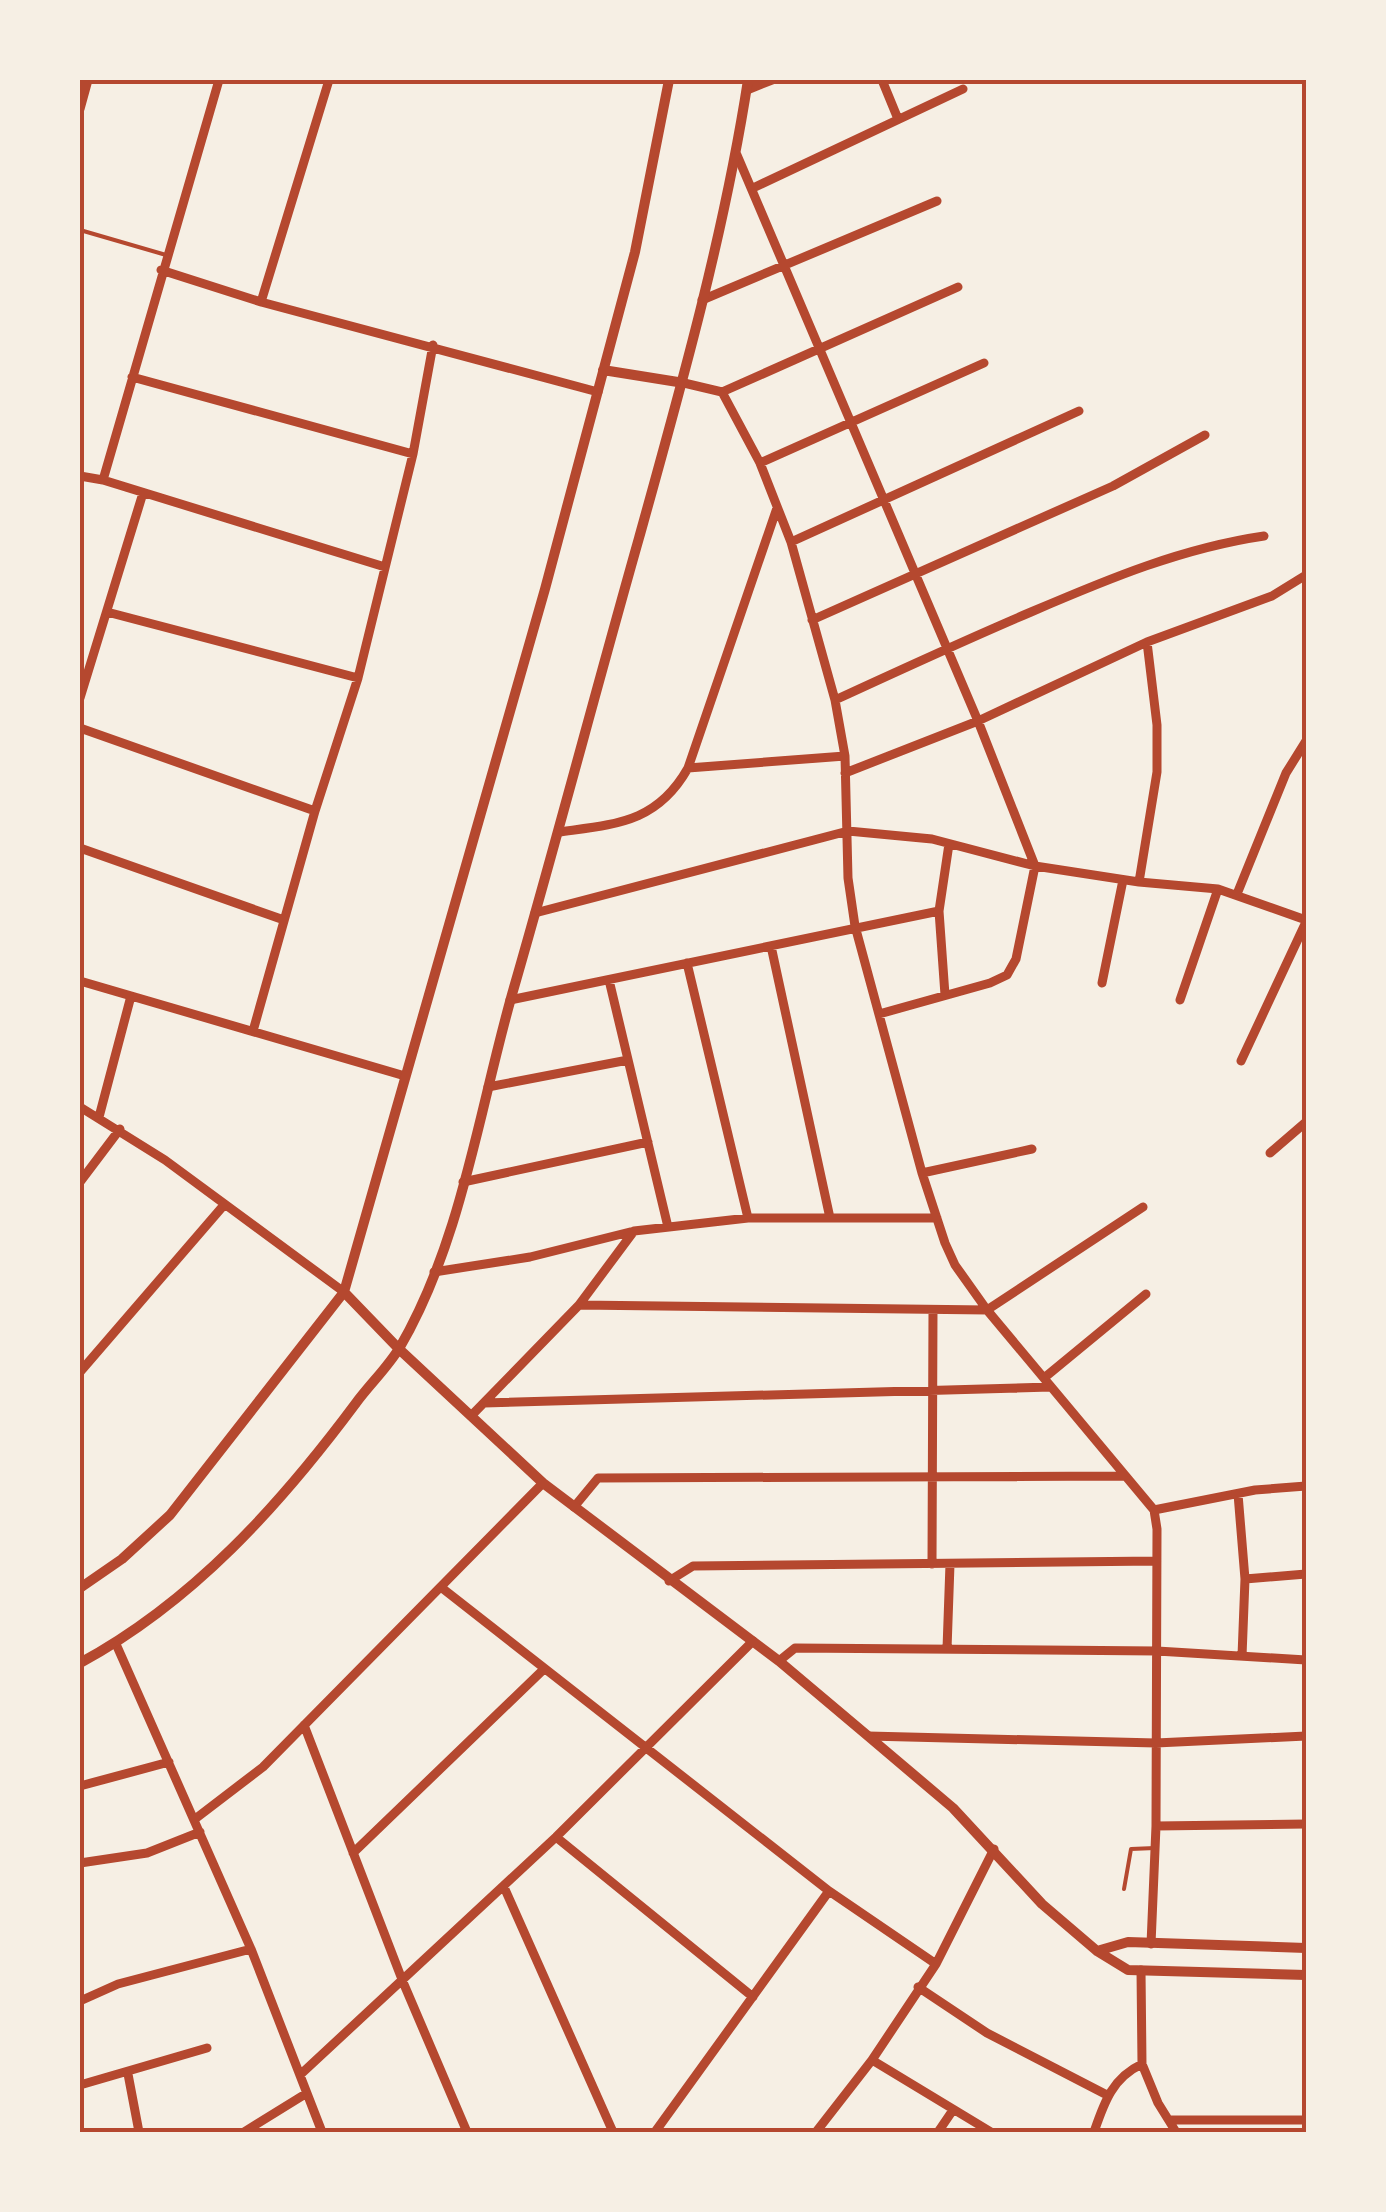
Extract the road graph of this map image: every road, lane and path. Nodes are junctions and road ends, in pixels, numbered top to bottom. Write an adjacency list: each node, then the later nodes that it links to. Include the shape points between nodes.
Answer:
1 (88, 80): 9 (street)
2 (219, 80): 15 (street)
3 (329, 80): 20 (street)
4 (669, 80): 24 (street)
5 (772, 80): 7 (street)
6 (882, 80): 10 (street)
7 (748, 85): 11 (street)
8 (963, 88): 10 (street)
9 (80, 109)
10 (898, 120): 12 (street)
11 (736, 154): 12 (street); 19 (street)
12 (753, 188): 16 (street)
13 (937, 200): 16 (street)
14 (80, 230): 15 (lane)
15 (166, 254): 17 (street)
16 (786, 266): 19 (street); 22 (street)
17 (161, 270): 20 (street); 25 (street)
18 (958, 287): 22 (street)
19 (702, 300): 26 (street)
20 (261, 302): 21 (street)
21 (434, 345): 27 (street); 32 (street)
22 (821, 348): 28 (street); 30 (street)
23 (984, 363): 30 (street)
24 (604, 370): 26 (street); 27 (street)
25 (132, 378): 32 (street); 35 (street)
26 (684, 383): 28 (street); 58 (street)
27 (598, 392): 85 (street)
28 (722, 392): 33 (street)
29 (1079, 411): 37 (street)
30 (852, 422): 33 (street); 37 (street)
31 (1206, 435): 42 (street, via 1113,486)
32 (414, 454): 41 (street)
33 (760, 463): 38 (street)
34 (80, 476): 35 (street)
35 (103, 480): 36 (street)
36 (142, 493): 41 (street); 44 (street)
37 (884, 499): 40 (street); 42 (street)
38 (777, 508): 40 (street); 55 (street)
39 (1264, 536): 47 (street, via 1162,558)
40 (790, 542): 45 (street)
41 (385, 567): 48 (street)
42 (916, 575): 45 (street); 47 (street)
43 (1306, 575): 46 (street, via 1272,596)
44 (106, 612): 48 (street); 49 (street)
45 (812, 620): 50 (street)
46 (1147, 642): 51 (street); 64 (street, via 1157,772)
47 (947, 648): 50 (street); 51 (street)
48 (358, 678): 57 (street)
49 (80, 698)
50 (834, 700): 54 (street)
51 (978, 722): 56 (street); 62 (street)
52 (80, 728): 57 (street)
53 (1306, 741): 66 (street)
54 (845, 756): 55 (street); 56 (street)
55 (688, 768): 58 (street, via 656,808)
56 (846, 773): 59 (street)
57 (315, 811): 69 (street)
58 (559, 832): 68 (street)
59 (848, 832): 60 (street); 68 (street); 71 (street)
60 (950, 844): 62 (street); 67 (street)
61 (80, 848): 69 (street)
62 (1034, 866): 63 (street); 77 (street, via 1007,975)
63 (1123, 880): 64 (street); 76 (street)
64 (1139, 882): 65 (street)
65 (1218, 889): 66 (street); 80 (street)
66 (1236, 894): 70 (street)
67 (939, 911): 71 (street); 77 (street)
68 (535, 913): 79 (street)
69 (284, 920): 82 (street)
70 (1306, 921): 84 (street)
71 (856, 926): 72 (street); 81 (street)
72 (771, 946): 73 (street); 100 (street)
73 (688, 963): 74 (street); 99 (street)
74 (609, 980): 79 (street); 83 (street)
75 (80, 981): 78 (street)
76 (1102, 984)
77 (945, 994): 81 (street)
78 (132, 996): 82 (street); 88 (street)
79 (510, 1000): 86 (street)
80 (1180, 1000)
81 (879, 1014): 94 (street)
82 (253, 1031): 85 (street)
83 (628, 1060): 86 (street); 91 (street)
84 (1240, 1060)
85 (405, 1076): 105 (street)
86 (488, 1087): 96 (street)
87 (80, 1107): 88 (street)
88 (99, 1118): 90 (street)
89 (1306, 1122): 93 (street)
90 (120, 1129): 95 (street); 97 (street)
91 (648, 1142): 96 (street); 102 (street)
92 (1032, 1149): 94 (street)
93 (1270, 1154)
94 (922, 1172): 101 (street)
95 (80, 1182)
96 (463, 1182): 104 (street)
97 (224, 1204): 105 (street); 111 (street)
98 (1143, 1207): 109 (street)
99 (748, 1218): 100 (street); 102 (street)
100 (830, 1218): 101 (street)
101 (937, 1218): 109 (street, via 956,1265)
102 (668, 1227): 103 (street)
103 (634, 1231): 104 (street); 107 (street)
104 (434, 1272): 110 (street)
105 (344, 1292): 110 (street); 129 (street, via 170,1514)
106 (1146, 1294): 112 (street)
107 (579, 1306): 108 (street); 114 (street)
108 (933, 1310): 109 (street); 113 (street)
109 (986, 1310): 112 (street)
110 (399, 1349): 115 (street); 132 (street, via 259,1521 174,1602)
111 (80, 1372)
112 (1047, 1383): 113 (street); 116 (street)
113 (932, 1390): 114 (street); 117 (street)
114 (484, 1403): 115 (street)
115 (471, 1416): 118 (street)
116 (1125, 1476): 117 (street); 122 (street)
117 (932, 1477): 121 (street, via 598,1478); 124 (street)
118 (543, 1483): 121 (street); 130 (street)
119 (1306, 1486): 120 (street)
120 (1238, 1494): 122 (street); 127 (street)
121 (574, 1506): 128 (street)
122 (1154, 1510): 123 (street)
123 (1157, 1562): 125 (street); 134 (street)
124 (932, 1564): 125 (street); 128 (street, via 693,1566)
125 (950, 1564): 133 (street)
126 (1306, 1574): 127 (street)
127 (1245, 1579): 135 (street)
128 (669, 1581): 131 (street)
129 (80, 1588)
130 (442, 1588): 139 (street); 140 (street)
131 (752, 1641): 137 (street); 144 (street)
132 (116, 1644): 138 (street); 145 (street)
133 (946, 1649): 134 (street); 137 (street, via 795,1648)
134 (1157, 1652): 135 (street); 143 (street)
135 (1242, 1656): 136 (street)
136 (1306, 1660)
137 (779, 1661): 141 (street)
138 (80, 1663)
139 (544, 1669): 144 (street); 154 (street)
140 (304, 1726): 147 (street); 154 (street)
141 (868, 1736): 143 (street); 153 (street)
142 (1306, 1736): 143 (street)
143 (1156, 1743): 149 (street)
144 (644, 1748): 151 (street); 158 (street)
145 (169, 1762): 146 (street); 147 (street)
146 (80, 1786)
147 (195, 1819): 150 (street)
148 (1306, 1824): 149 (street)
149 (1156, 1826): 152 (street)
150 (200, 1832): 155 (street, via 147,1853); 161 (street)
151 (556, 1837): 156 (street); 168 (street)
152 (1155, 1848): 157 (lane, via 1131,1849); 159 (street)
153 (994, 1849): 162 (street, via 1042,1904); 163 (street)
154 (353, 1853): 166 (street)
155 (80, 1864)
156 (504, 1887): 166 (street); 185 (street)
157 (1124, 1889)
158 (829, 1891): 163 (street); 168 (street)
159 (1151, 1944): 160 (street); 162 (street)
160 (1306, 1948)
161 (251, 1949): 169 (street, via 118,1984); 174 (street)
162 (1097, 1951): 164 (street, via 1128,1970)
163 (936, 1964): 167 (street)
164 (1141, 1970): 165 (street); 172 (street)
165 (1306, 1976)
166 (403, 1982): 174 (street); 184 (street)
167 (918, 1987): 171 (street); 177 (street, via 988,2033)
168 (753, 1996): 186 (street)
169 (80, 2001)
170 (207, 2048): 173 (street)
171 (872, 2060): 178 (street); 187 (street)
172 (1142, 2064): 177 (street); 179 (street)
173 (128, 2074): 175 (street); 181 (street)
174 (301, 2074): 176 (street)
175 (80, 2086)
176 (307, 2094): 182 (street); 183 (street)
177 (1107, 2095): 190 (street)
178 (953, 2110): 188 (street); 189 (street)
179 (1168, 2120): 180 (street); 191 (street)
180 (1306, 2120)
181 (139, 2132)
182 (244, 2132)
183 (322, 2132)
184 (467, 2132)
185 (612, 2132)
186 (655, 2132)
187 (816, 2132)
188 (938, 2132)
189 (991, 2132)
190 (1094, 2132)
191 (1176, 2132)

